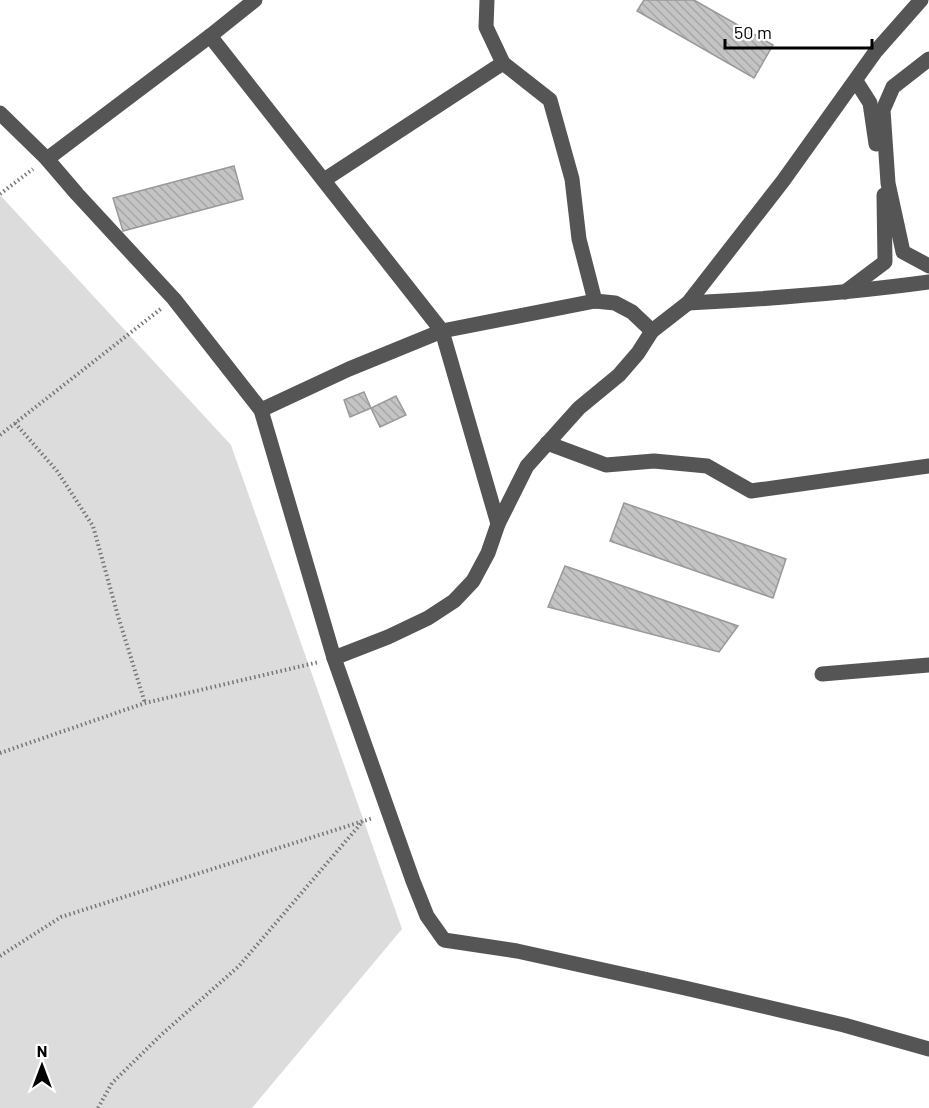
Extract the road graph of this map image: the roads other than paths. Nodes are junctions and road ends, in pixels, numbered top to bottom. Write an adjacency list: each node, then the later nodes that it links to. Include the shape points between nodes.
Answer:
1 (255, 0): 4 (street)
2 (487, 0): 6 (street, via 486,27)
3 (921, 0): 7 (street)
4 (210, 36): 9 (street); 10 (street)
5 (929, 59): 11 (street, via 893,87 883,110 888,183 903,252)
6 (503, 63): 10 (street); 14 (street, via 550,100 572,179 579,239)
7 (855, 81): 13 (street, via 870,103 884,195 885,262); 15 (street)
8 (0, 113): 9 (street)
9 (47, 159): 18 (street, via 174,298)
10 (324, 180): 16 (street)
11 (929, 266)
12 (929, 282): 13 (street)
13 (845, 292): 15 (street)
14 (595, 301): 16 (street); 17 (street, via 615,303 632,312)
15 (688, 303): 17 (street)
16 (442, 331): 18 (street); 21 (street)
17 (652, 332): 19 (street, via 619,375 579,408)
18 (261, 410): 22 (street)
19 (547, 443): 20 (street, via 606,465 654,461 707,466 750,491); 21 (street, via 527,466)
20 (929, 466)
21 (498, 524): 22 (street, via 473,581 454,601 388,637)
22 (334, 658): 25 (street, via 427,916 444,940 517,951 844,1024)
23 (929, 665): 24 (street)
24 (822, 674)
25 (929, 1049)

